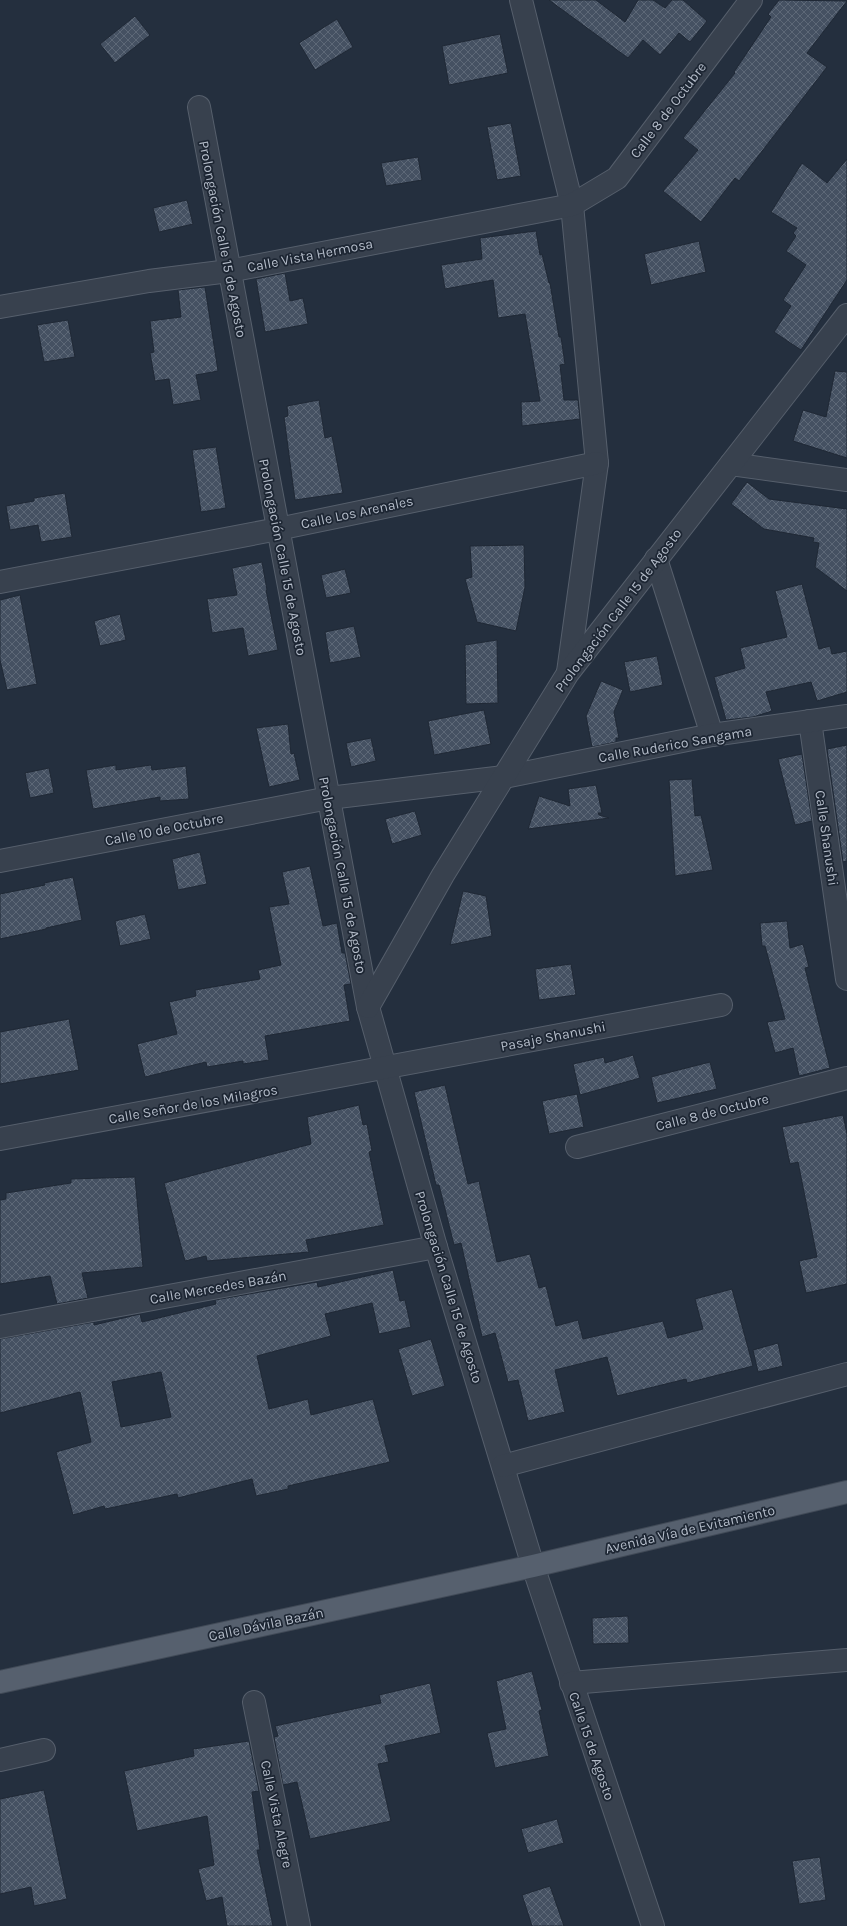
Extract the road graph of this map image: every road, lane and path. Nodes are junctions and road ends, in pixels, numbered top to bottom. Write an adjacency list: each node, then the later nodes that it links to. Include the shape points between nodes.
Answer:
1 (521, 0): 4 (street)
2 (751, 0): 4 (street, Calle 8 de Octubre, via 618,178)
3 (199, 107): 5 (street, Prolongación Calle 15 de Agosto)
4 (572, 205): 5 (street, Calle Vista Hermosa); 8 (street)
5 (229, 270): 6 (street, Calle Vista Hermosa); 11 (street, Prolongación Calle 15 de Agosto)
6 (0, 307)
7 (847, 315): 9 (street, Prolongación Calle 15 de Agosto)
8 (596, 462): 11 (street, Calle Los Arenales); 14 (street)
9 (731, 464): 10 (street); 12 (street, Prolongación Calle 15 de Agosto)
10 (847, 480)
11 (278, 529): 13 (street, Calle Los Arenales); 19 (street, Prolongación Calle 15 de Agosto)
12 (656, 559): 14 (street, Prolongación Calle 15 de Agosto); 17 (street)
13 (0, 582)
14 (568, 673): 18 (street, Prolongación Calle 15 de Agosto)
15 (847, 716): 16 (street, Calle Ruderico Sangama)
16 (810, 721): 17 (street, Calle Ruderico Sangama); 21 (street, Calle Shanushi)
17 (712, 735): 18 (street, Calle Ruderico Sangama)
18 (504, 777): 19 (street, Calle Ruderico Sangama); 23 (street, Prolongación Calle 15 de Agosto)
19 (329, 798): 20 (street, Calle 10 de Octubre); 23 (street, Prolongación Calle 15 de Agosto)
20 (0, 861)
21 (847, 979)
22 (721, 1004): 24 (street, Pasaje Shanushi)
23 (368, 1007): 24 (street, Prolongación Calle 15 de Agosto)
24 (386, 1068): 26 (street, Calle Señor de los Milagros); 28 (street, Prolongación Calle 15 de Agosto)
25 (847, 1078): 27 (street, Calle 8 de Octubre)
26 (0, 1139)
27 (577, 1147)
28 (436, 1247): 29 (street, Calle Mercedes Bazán); 31 (street, Prolongación Calle 15 de Agosto)
29 (0, 1328)
30 (847, 1374): 31 (street)
31 (503, 1466): 33 (street, Prolongación Calle 15 de Agosto)
32 (847, 1492): 33 (main road, Avenida Vía de Evitamiento)
33 (533, 1566): 35 (main road, Calle Dávila Bazán); 36 (street, Calle 15 de Agosto)
34 (847, 1660): 36 (street)
35 (0, 1682)
36 (571, 1683): 41 (street, Calle 15 de Agosto)
37 (254, 1702): 40 (street, Calle Vista Alegre)
38 (44, 1750): 39 (street)
39 (0, 1760)
40 (300, 1926)
41 (653, 1926)

